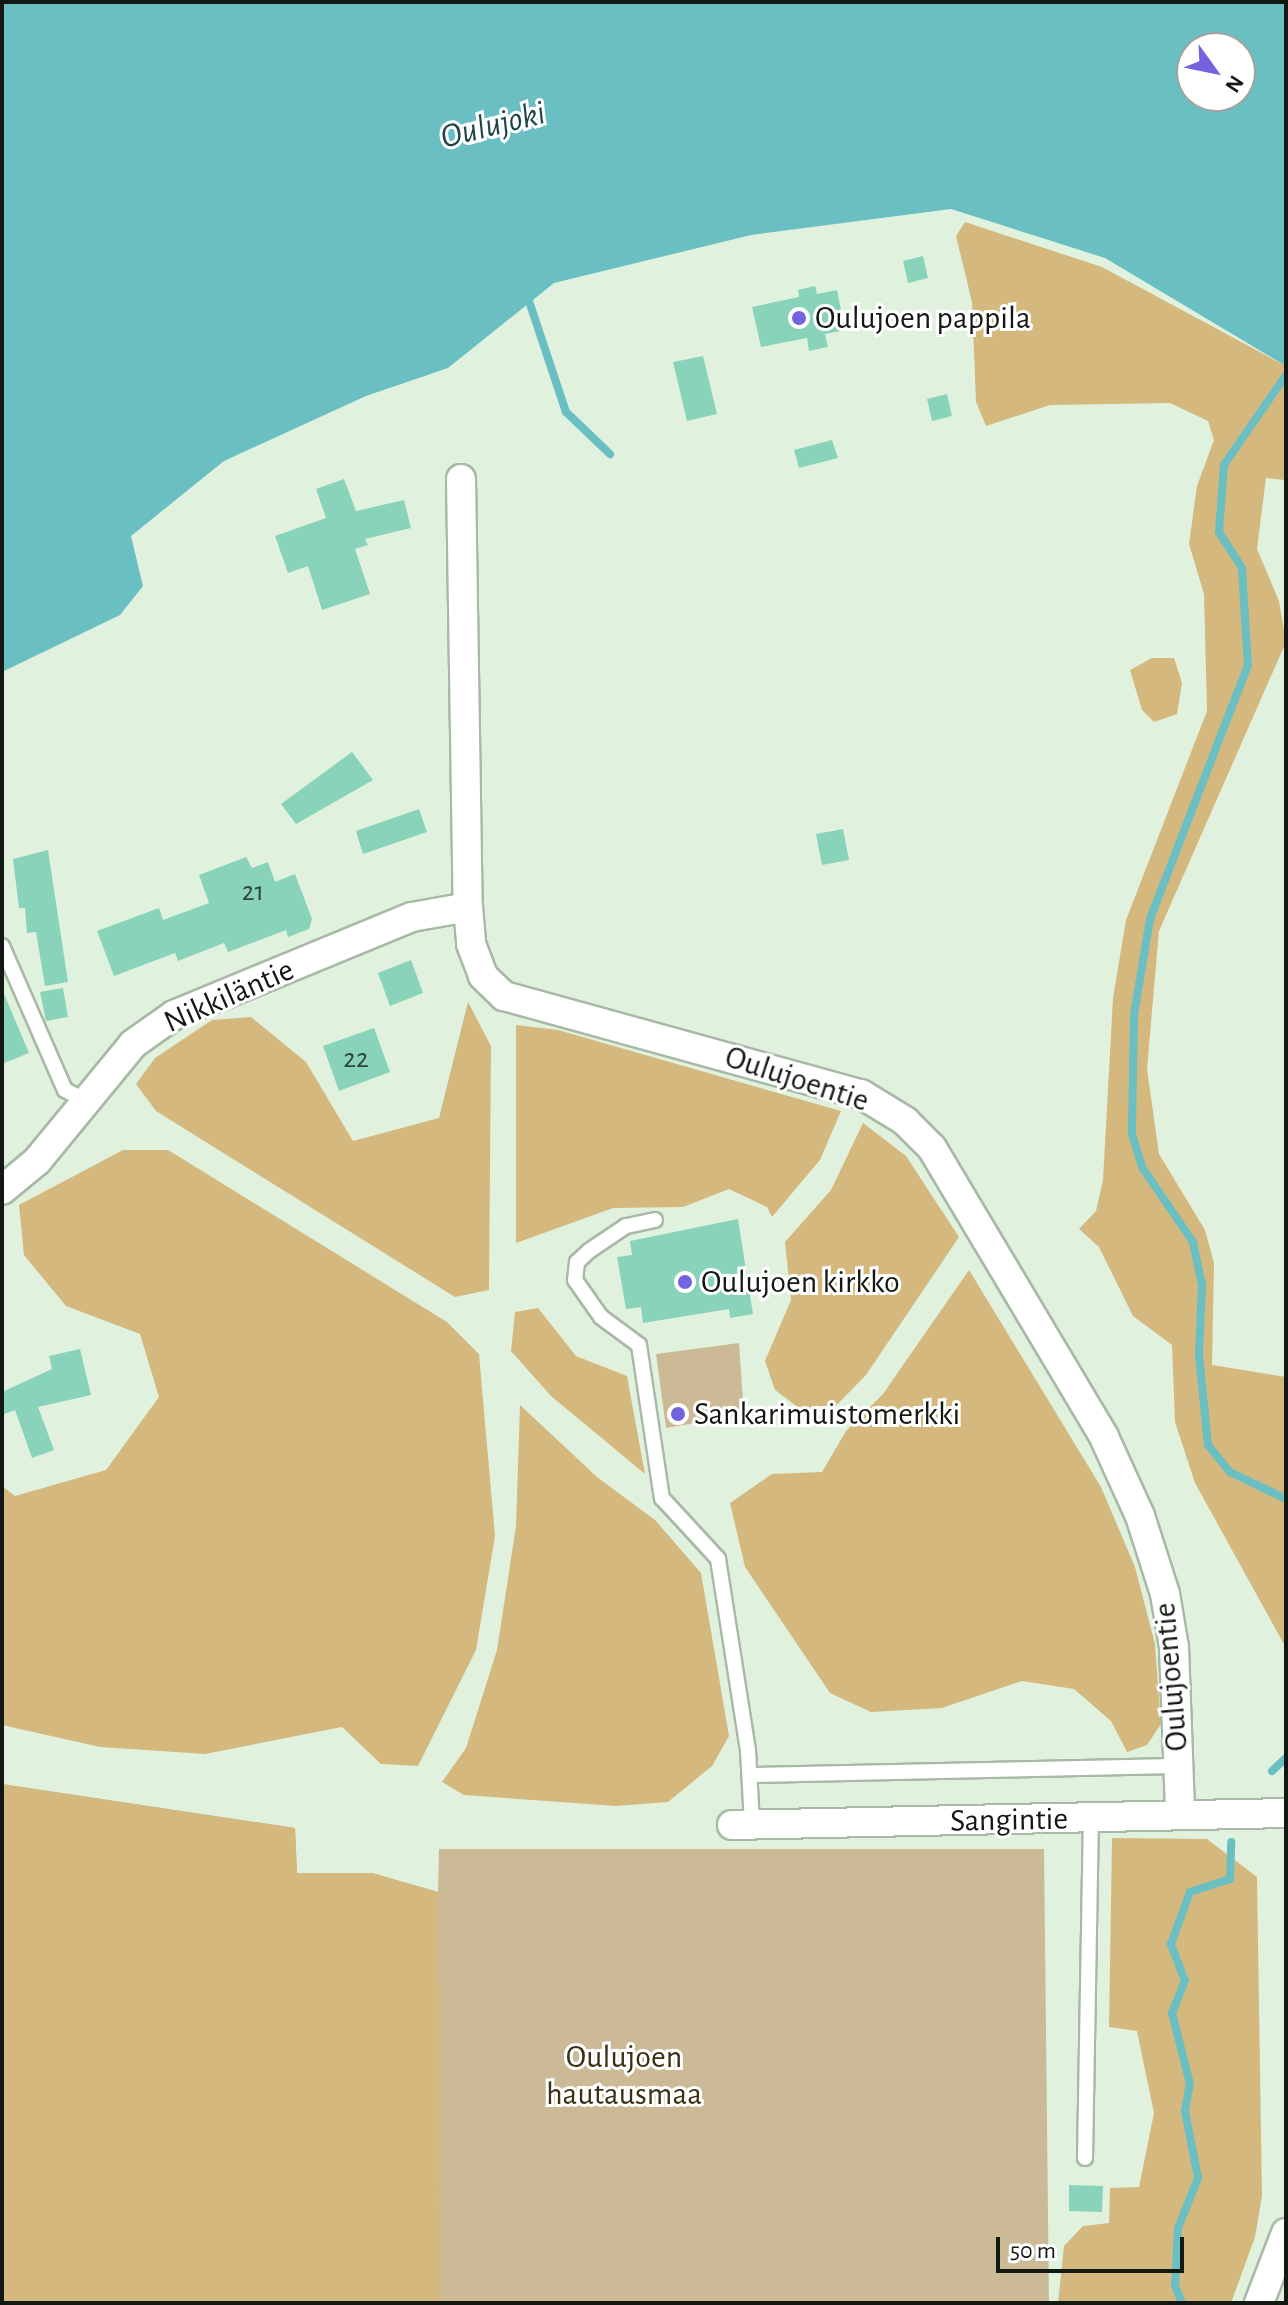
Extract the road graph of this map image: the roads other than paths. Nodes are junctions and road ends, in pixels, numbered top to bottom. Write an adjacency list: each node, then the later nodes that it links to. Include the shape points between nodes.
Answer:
1 (461, 479): 2 (street, Oulujoentie)
2 (468, 907): 4 (street, Nikkiläntie, via 412,917 174,1015 133,1044); 7 (street, Oulujoentie, via 471,944 483,976 504,996 861,1094 905,1121 932,1148 1104,1437 1140,1516 1165,1594 1174,1647)
3 (2, 946): 4 (lane, via 65,1090)
4 (85, 1100): 5 (street, Nikkiläntie, via 37,1161)
5 (2, 1190)
6 (655, 1220): 8 (lane, via 626,1226 589,1251 577,1262 575,1280 601,1317 639,1345 662,1498 718,1559)
7 (1179, 1766): 8 (lane); 10 (street, Oulujoentie)
8 (750, 1775): 12 (lane)
9 (1286, 1813): 10 (street, Sangintie)
10 (1180, 1814): 11 (street, Sangintie)
11 (1091, 1818): 12 (street, Sangintie); 13 (lane)
12 (742, 1825)
13 (1085, 2158)
14 (1286, 2233): 15 (street)
15 (1259, 2303)

